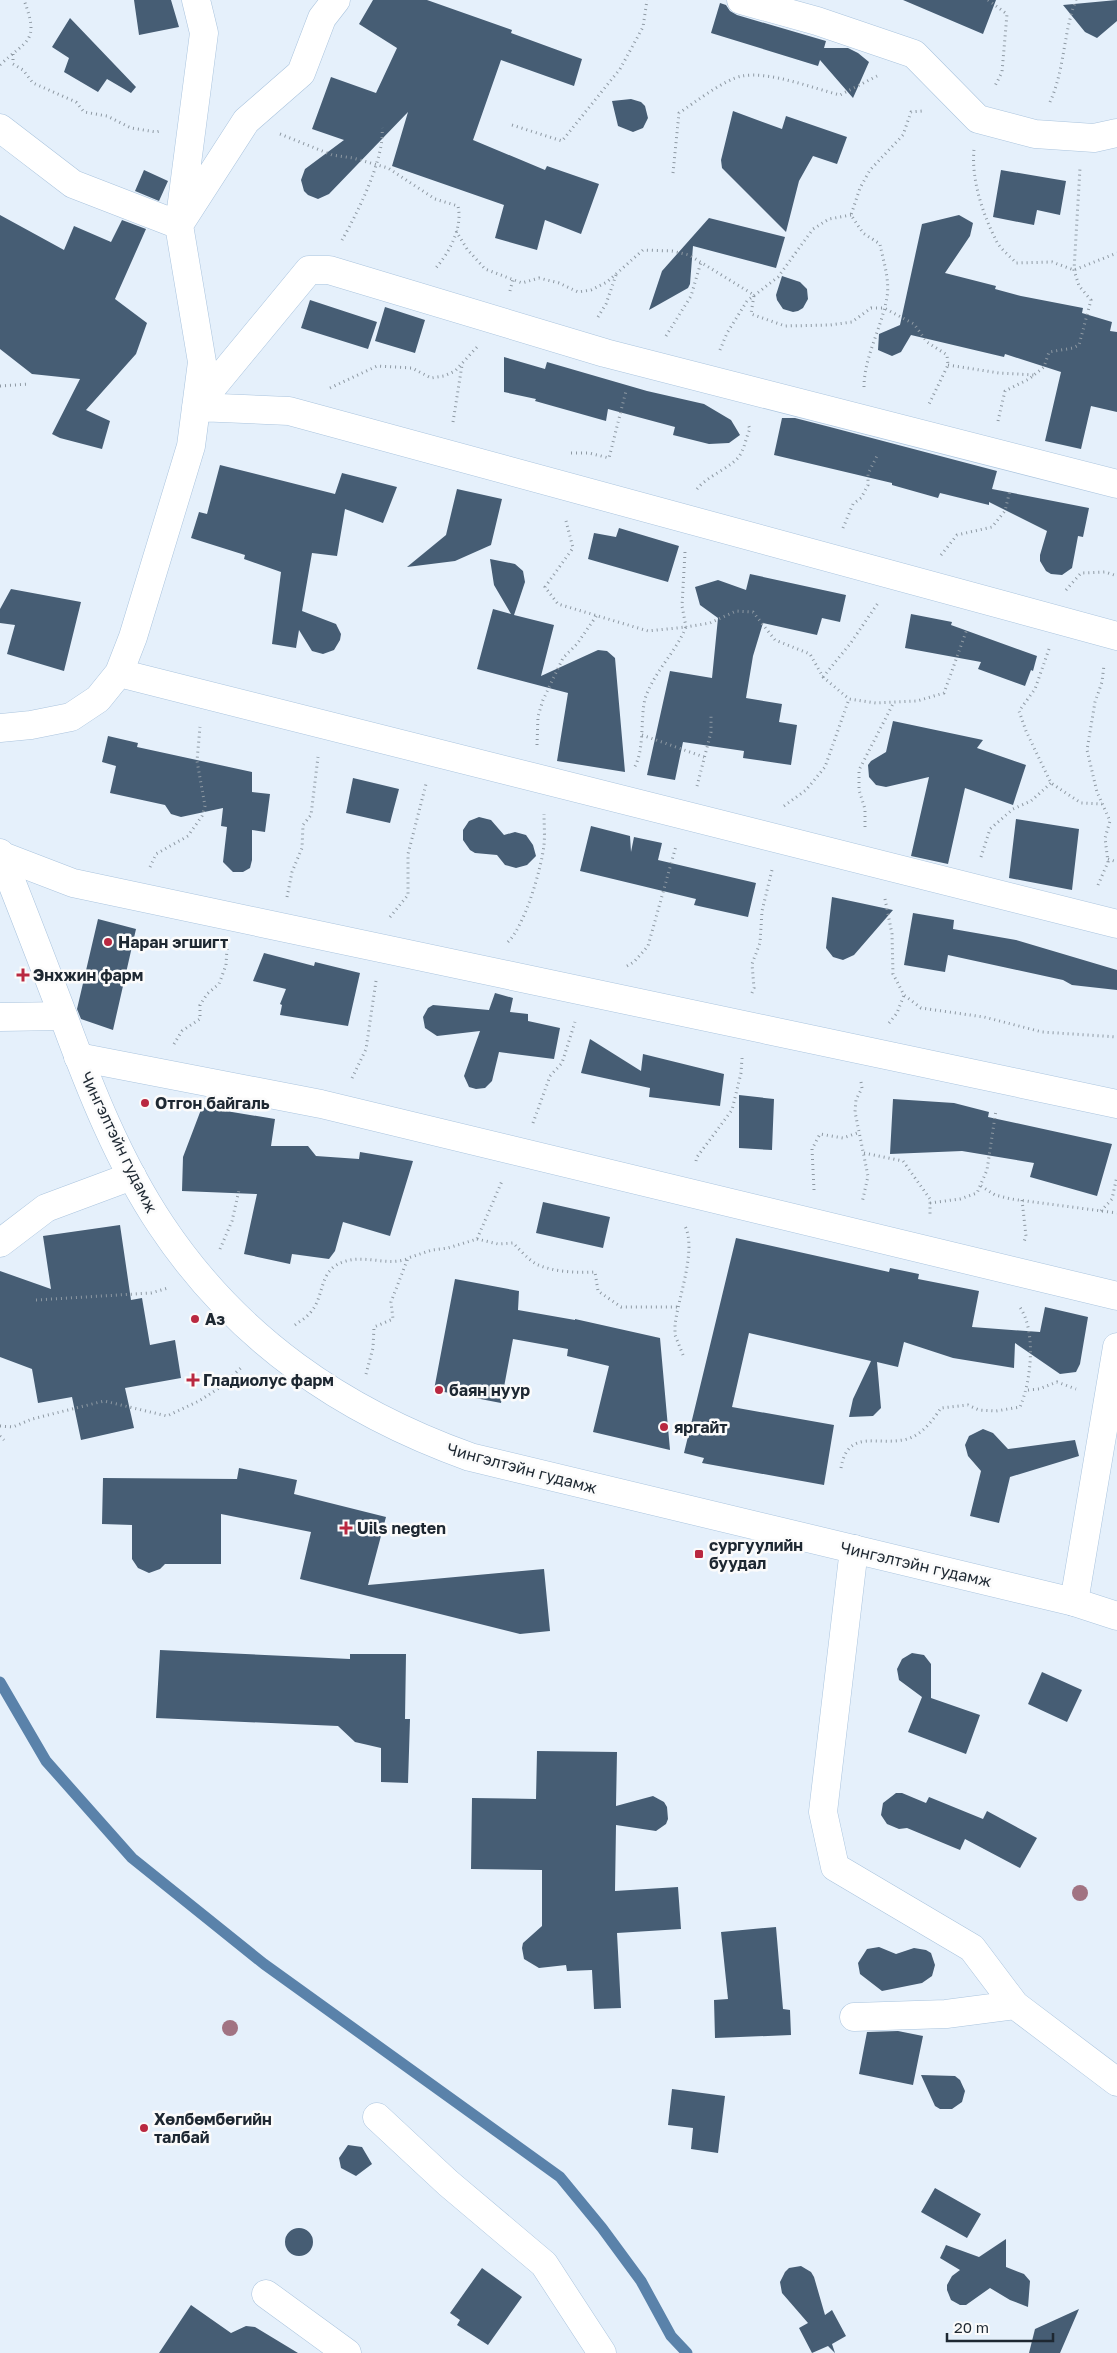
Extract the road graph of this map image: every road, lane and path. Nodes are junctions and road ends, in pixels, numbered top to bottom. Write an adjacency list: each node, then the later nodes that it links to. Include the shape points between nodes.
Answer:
1 (24, 0): 9 (path, via 32,34 26,44)
2 (196, 0): 14 (street, via 204,33)
3 (336, 0): 12 (street, via 322,18 301,73)
4 (647, 0): 15 (path, via 643,27 620,69 562,141)
5 (741, 0): 8 (street, via 817,21)
6 (988, 0): 13 (path, via 1006,14 1004,56 1002,72)
7 (1076, 0): 19 (path, via 1069,17 1058,84)
8 (905, 51): 11 (street, via 914,54); 22 (path, via 874,79 840,95 760,76 741,76 712,91 679,113)
9 (13, 54): 10 (path); 14 (path, via 13,64 23,70 32,83 76,102 84,112 107,116 130,128 156,132)
10 (0, 65)
11 (954, 95): 13 (street); 23 (path, via 928,110 911,112 903,135 870,170)
12 (254, 114): 21 (path, via 274,131 296,142 332,156); 24 (street, via 246,121)
13 (978, 119): 19 (street); 28 (path, via 973,160 980,200 996,242 1016,263 1052,262)
14 (194, 120): 24 (street)
15 (512, 125)
16 (0, 128): 24 (street, via 73,184)
17 (382, 128): 21 (path)
18 (1117, 133): 20 (street)
19 (1035, 134): 20 (street)
20 (1086, 138): 28 (path, via 1079,174)
21 (376, 164): 25 (path, via 388,168 435,199 458,206 460,216); 29 (path, via 362,204 335,251)
22 (673, 173)
23 (851, 215): 32 (path, via 829,219 813,229 778,277); 33 (path, via 863,234 880,244 888,283)
24 (179, 225): 43 (street, via 202,362)
25 (456, 230): 30 (path, via 467,249 485,269 522,282 539,278 578,292 591,290); 31 (path, via 441,262)
26 (1117, 253): 28 (path)
27 (701, 262): 30 (path, via 672,251 643,250); 32 (path); 36 (path, via 691,296 675,325)
28 (1074, 270): 39 (path, via 1084,295 1091,300 1079,345 1049,352 1044,367)
29 (335, 271): 31 (street); 43 (street, via 309,270)
30 (616, 274): 35 (path, via 606,304)
31 (414, 295): 34 (street)
32 (754, 295): 33 (path, via 750,314 785,326 852,322 871,308); 40 (path, via 746,301 727,333 716,358)
33 (884, 308): 38 (path, via 914,324 927,342 947,355); 45 (path, via 864,377)
34 (494, 319): 35 (street); 37 (path)
35 (579, 345): 36 (street)
36 (644, 362): 40 (street); 49 (path, via 629,373)
37 (462, 365): 44 (path, via 444,376 431,378 412,368 377,366 327,390 302,397); 48 (path, via 453,421 454,438)
38 (948, 365): 39 (path); 46 (path, via 930,398)
39 (1034, 375): 47 (path, via 1005,391 1000,416)
40 (712, 380): 45 (street)
41 (29, 384): 42 (path)
42 (0, 386)
43 (196, 407): 44 (street); 63 (street, via 191,446)
44 (288, 411): 48 (street)
45 (864, 419): 46 (street)
46 (921, 434): 47 (street)
47 (982, 450): 51 (street)
48 (448, 454): 50 (street)
49 (609, 458)
50 (546, 481): 54 (street); 59 (path, via 550,504 567,522 573,548 544,587 558,604)
51 (1117, 484)
52 (868, 485): 55 (path, via 846,519)
53 (1005, 511): 57 (path, via 992,527 957,535 945,552 925,570)
54 (687, 520): 55 (street); 61 (path, via 682,606)
55 (835, 559): 57 (street)
56 (1117, 576): 60 (path, via 1105,572 1081,573 1071,582)
57 (921, 582): 58 (street); 64 (path, via 893,591 877,604)
58 (974, 597): 60 (street); 67 (path, via 944,693 917,701)
59 (597, 615): 61 (path, via 648,631); 75 (path, via 563,658 542,700 538,716 537,758)
60 (1050, 618): 62 (street); 76 (path, via 1049,650 1035,689 1019,711)
61 (686, 627): 64 (path, via 710,623 736,611 753,612 775,640 810,654); 71 (path, via 645,699)
62 (1114, 635): 78 (path, via 1095,702 1088,750)
63 (119, 673): 65 (street); 70 (street, via 98,699 71,717)
64 (823, 677): 66 (path)
65 (216, 698): 69 (street); 87 (path, via 200,727 197,761 205,806 202,816 188,836 156,854)
66 (848, 699): 67 (path); 77 (path, via 825,767)
67 (894, 702): 79 (path, via 859,770 859,790)
68 (711, 713): 74 (path, via 711,732)
69 (327, 725): 73 (street); 91 (path, via 317,761 311,815 303,825 302,848 292,872)
70 (0, 728)
71 (642, 735): 72 (path); 74 (path)
72 (639, 748)
73 (433, 752): 75 (street); 92 (path, via 408,854 408,895 390,917)
74 (704, 757): 80 (path, via 696,786 698,797)
75 (548, 781): 80 (street); 93 (path, via 544,802 544,845 531,896 517,933)
76 (1051, 783): 78 (path, via 1081,803); 82 (path, via 1031,801 1013,809 990,829)
77 (806, 790)
78 (1102, 804): 84 (path, via 1110,821 1105,838)
79 (865, 809)
80 (683, 815): 81 (street); 94 (path, via 648,946 634,962)
81 (775, 838): 86 (street); 97 (path, via 774,859 762,911 760,943 752,964 754,988 748,1002)
82 (986, 839)
83 (0, 855): 87 (street, via 73,883); 95 (street, Чингэлтэйн гудамж)
84 (1108, 859): 85 (path); 88 (path, via 1095,892)
85 (1117, 862)
86 (899, 870): 88 (street); 98 (path, via 885,896 892,934 893,974 910,1000 921,1008 984,1017 1042,1032)
87 (135, 896): 89 (street)
88 (1078, 914): 90 (street)
89 (232, 917): 91 (street); 101 (path, via 226,965 219,984 200,1005 200,1019 182,1031)
90 (1117, 924)
91 (280, 927): 92 (street)
92 (381, 948): 93 (street); 105 (path, via 381,968 374,988 366,1048)
93 (482, 970): 94 (street)
94 (585, 991): 97 (street); 107 (path, via 562,1063 550,1076)
95 (63, 1016): 96 (street); 100 (street, Чингэлтэйн гудамж)
96 (0, 1017)
97 (747, 1026): 99 (street)
98 (1117, 1037)
99 (865, 1051): 102 (street); 106 (path, via 860,1068 862,1088 855,1112)
100 (78, 1057): 101 (street); 109 (street, Чингэлтэйн гудамж)
101 (157, 1072): 105 (street)
102 (1000, 1080): 104 (street); 111 (path, via 994,1131)
103 (737, 1092): 113 (path, via 732,1110 697,1157)
104 (1117, 1104)
105 (340, 1109): 107 (street)
106 (860, 1132): 108 (path); 118 (path, via 843,1138 820,1134 812,1149 814,1201)
107 (522, 1153): 113 (street); 120 (path, via 500,1184)
108 (864, 1153): 115 (path, via 902,1161); 119 (path, via 868,1176)
109 (132, 1176): 121 (street, via 46,1208); 125 (street, Чингэлтэйн гудамж, via 161,1225)
110 (1117, 1176): 116 (path, via 1112,1199)
111 (981, 1186): 114 (path, via 995,1194); 115 (path, via 977,1193 960,1199)
112 (238, 1190): 125 (path, via 223,1245)
113 (688, 1193): 118 (street); 128 (path, via 683,1223 689,1234 687,1260)
114 (1022, 1200): 116 (path); 124 (path, via 1026,1236)
115 (930, 1203): 122 (path, via 930,1216)
116 (1101, 1211): 117 (path)
117 (1117, 1214)
118 (806, 1221): 119 (street)
119 (856, 1233): 122 (street)
120 (478, 1240): 123 (path); 128 (path, via 513,1243 536,1264 554,1269 594,1272 598,1291 621,1307)
121 (0, 1243)
122 (918, 1248): 124 (street)
123 (408, 1258): 129 (path, via 396,1262 369,1259 339,1264 327,1272 311,1312); 133 (path, via 390,1302 393,1319 374,1327 373,1348)
124 (1012, 1271): 126 (street); 132 (path, via 1013,1297 1025,1314 1030,1335)
125 (201, 1278): 127 (path, via 151,1293); 129 (street, Чингэлтэйн гудамж)
126 (1117, 1296)
127 (36, 1300)
128 (677, 1307): 131 (path, via 675,1335)
129 (266, 1344): 133 (street, Чингэлтэйн гудамж, via 319,1383); 135 (path, via 219,1388 167,1416 104,1401 32,1418 14,1427)
130 (1117, 1347): 134 (street)
131 (683, 1355)
132 (1028, 1390): 134 (path, via 1057,1382); 138 (path, via 1020,1407 996,1411 979,1410 968,1405 941,1408 931,1423 908,1439 858,1442 850,1446 843,1456)
133 (359, 1407): 139 (street, Чингэлтэйн гудамж, via 402,1431 470,1457)
134 (1107, 1407): 140 (street)
135 (0, 1426)
136 (0, 1436): 137 (path)
137 (4, 1440)
138 (841, 1468)
139 (854, 1549): 140 (street, Чингэлтэйн гудамж); 142 (street, via 823,1812 835,1866 972,1948)
140 (1074, 1602): 141 (street, Чингэлтэйн гудамж)
141 (1117, 1616)
142 (1015, 2006): 143 (street, via 946,2014); 144 (street)
143 (854, 2017)
144 (1117, 2082)
145 (377, 2117): 148 (street, via 448,2183 544,2264)
146 (266, 2294): 147 (street)
147 (347, 2353)
148 (602, 2353)

